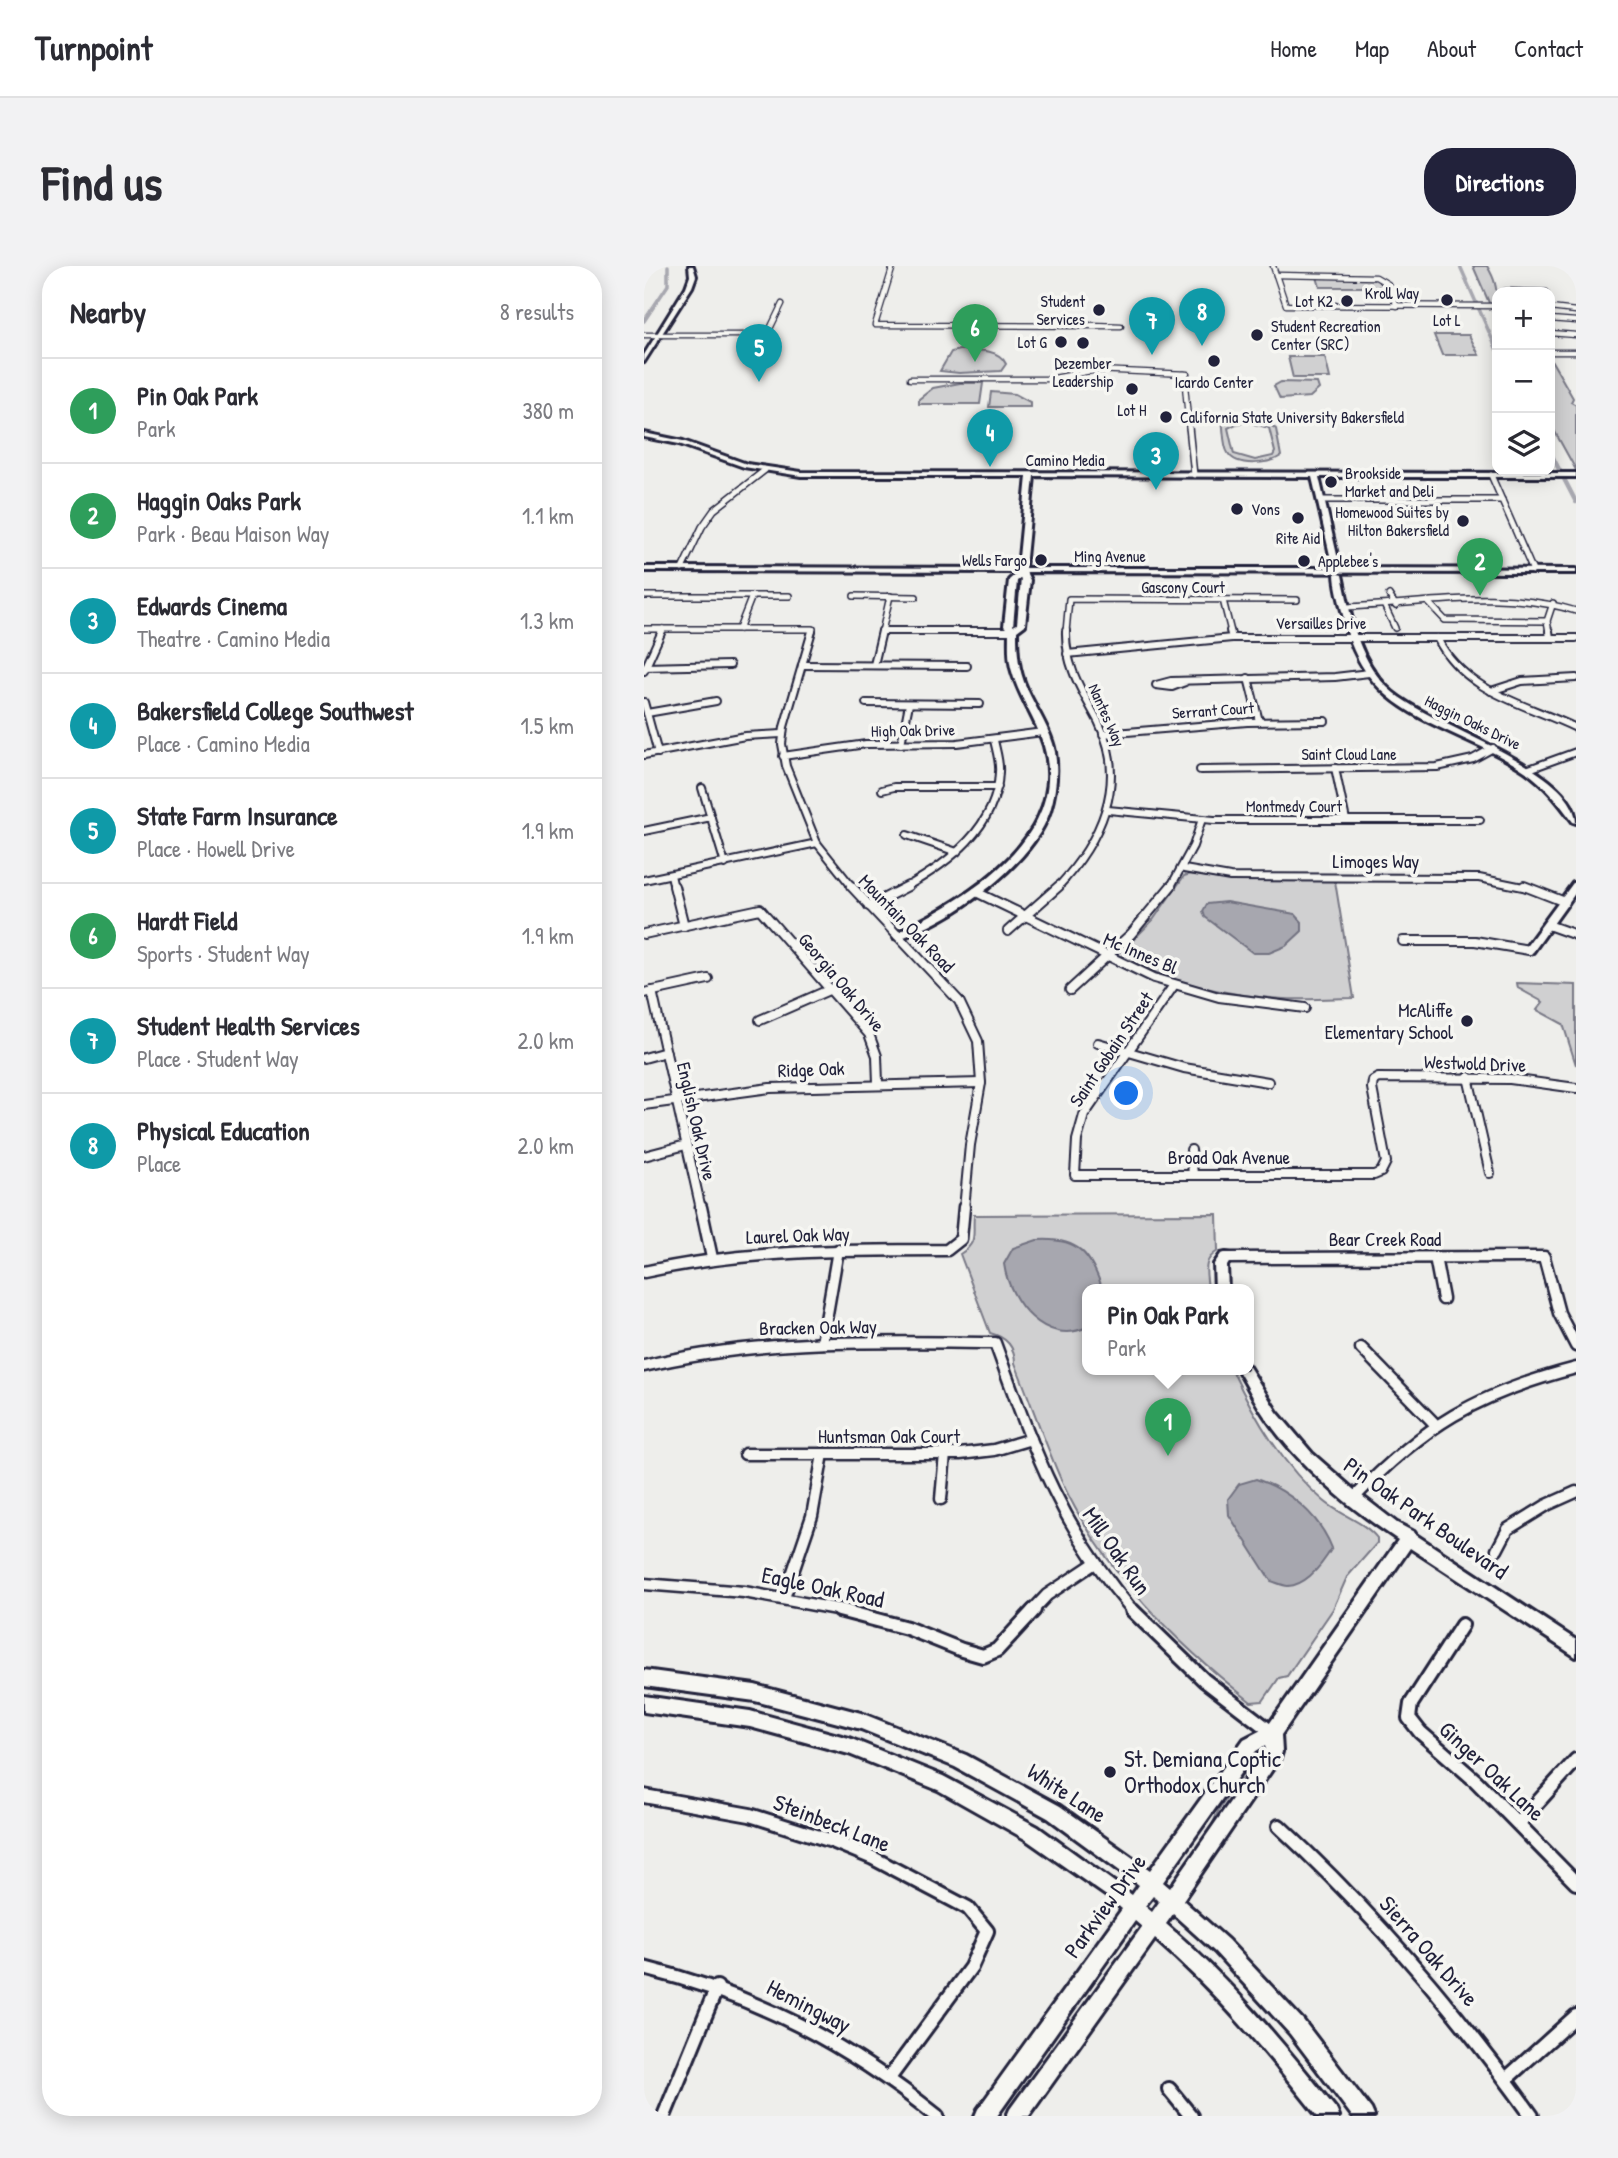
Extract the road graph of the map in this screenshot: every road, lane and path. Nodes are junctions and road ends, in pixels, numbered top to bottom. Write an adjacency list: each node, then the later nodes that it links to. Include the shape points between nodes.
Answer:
1 (683, 266): 6 (street, via 685,280)
2 (691, 266): 7 (street, via 691,284)
3 (893, 266): 15 (street)
4 (1273, 266): 5 (street)
5 (1276, 275): 9 (street, via 1377,278 1388,284); 9 (street, Kroll Way, via 1286,305)
6 (677, 295): 7 (street, via 675,303); 18 (street)
7 (679, 304): 19 (street)
8 (782, 304): 20 (street)
9 (1397, 306): 10 (street, Kroll Way)
10 (1492, 306)
11 (1555, 309): 12 (street)
12 (1576, 311)
13 (1555, 319): 14 (street)
14 (1576, 321)
15 (875, 325): 16 (street)
16 (1091, 325): 16 (street, via 1115,327 1121,326 1117,324)
17 (1555, 333): 21 (street)
18 (647, 335): 19 (street); 22 (street)
19 (659, 335): 20 (street); 25 (street)
20 (767, 335)
21 (1576, 335)
22 (644, 345)
23 (1555, 352): 24 (street)
24 (1576, 352)
25 (644, 360)
26 (910, 379): 30 (street, via 1049,379 1096,370 1186,374)
27 (644, 435): 28 (street, Camino Media, via 681,442)
28 (765, 470): 29 (street, Camino Media); 36 (street, via 713,510)
29 (1031, 474): 30 (street, Camino Media); 39 (street)
30 (1194, 475): 31 (street, Camino Media)
31 (1315, 475): 32 (street, Camino Media); 34 (street, Haggin Oaks Drive)
32 (1491, 475): 33 (street, Camino Media); 35 (street)
33 (1576, 475)
34 (1321, 500): 35 (street); 40 (street, Haggin Oaks Drive)
35 (1502, 500): 37 (street)
36 (682, 569): 38 (street, Ming Avenue); 39 (street, Ming Avenue)
37 (1533, 570): 40 (street, Ming Avenue); 41 (street, Ming Avenue); 42 (street)
38 (644, 571): 39 (main road, Ming Avenue)
39 (1021, 572): 40 (street, Ming Avenue); 70 (street, via 1026,580 1021,625)
40 (1338, 573): 42 (street, Ming Avenue); 58 (street, Haggin Oaks Drive)
41 (1576, 573): 42 (street, Ming Avenue)
42 (1493, 575)
43 (1389, 595): 57 (street)
44 (644, 596): 45 (street)
45 (752, 596): 46 (street); 67 (street)
46 (789, 596)
47 (853, 596): 48 (street)
48 (890, 596): 49 (street); 69 (street)
49 (916, 597)
50 (1069, 599): 51 (street, Gascony Court); 76 (street, Nantes Way)
51 (1146, 599): 52 (street, Gascony Court); 61 (street)
52 (1223, 600): 53 (street, Gascony Court); 71 (street)
53 (1297, 600)
54 (1428, 602): 56 (street, via 1495,595); 57 (street); 63 (street, via 1445,620)
55 (1576, 602): 60 (street)
56 (1553, 603): 60 (street); 63 (street)
57 (1395, 606): 59 (street)
58 (1346, 607): 59 (street); 72 (street, Haggin Oaks Drive)
59 (1385, 607): 64 (street)
60 (1568, 608): 62 (street)
61 (1146, 609)
62 (1576, 611)
63 (1547, 621): 74 (street)
64 (1395, 628)
65 (644, 629): 66 (street)
66 (663, 629): 67 (street); 81 (street)
67 (740, 629): 68 (street)
68 (813, 629): 78 (street, Mountain Oak Road)
69 (882, 631): 70 (street); 79 (street)
70 (1013, 631): 96 (street, via 1015,669)
71 (1232, 638): 72 (street, Versailles Drive); 76 (street, Versailles Drive)
72 (1353, 638): 73 (street, Versailles Drive); 82 (street, Haggin Oaks Drive)
73 (1437, 638): 74 (street, Versailles Drive); 86 (street, via 1453,665)
74 (1550, 638): 75 (street, Versailles Drive)
75 (1576, 638)
76 (1067, 654): 98 (street, Nantes Way)
77 (730, 665): 81 (street)
78 (802, 665): 79 (street); 97 (street, Mountain Oak Road)
79 (874, 666): 80 (street)
80 (967, 666)
81 (645, 669)
82 (1370, 673): 83 (street); 101 (street, Haggin Oaks Drive, via 1416,712)
83 (1248, 678): 85 (street); 93 (street)
84 (1576, 678): 86 (street, via 1527,679)
85 (1185, 682)
86 (1491, 691): 95 (street)
87 (716, 701): 92 (street)
88 (644, 702): 92 (street)
89 (866, 704): 90 (street)
90 (909, 704): 91 (street); 100 (street)
91 (980, 704)
92 (647, 713): 102 (street)
93 (1259, 721): 94 (street, Serrant Court); 98 (street, Serrant Court)
94 (1325, 721)
95 (1574, 725)
96 (1043, 732): 99 (street, High Oak Drive); 127 (street, via 1052,765 1045,810 1016,856)
97 (782, 734): 102 (street); 105 (street, Mountain Oak Road)
98 (1104, 734): 112 (street, Nantes Way, via 1112,774)
99 (994, 740): 100 (street, High Oak Drive); 109 (street, via 1000,767)
100 (901, 744): 105 (street, High Oak Drive)
101 (1493, 748): 106 (street, Saint Cloud Lane, via 1447,766); 107 (street, Haggin Oaks Drive)
102 (658, 752): 104 (street)
103 (1576, 752): 107 (street)
104 (644, 755)
105 (783, 755): 120 (street, Mountain Oak Road)
106 (1335, 768): 108 (street, Saint Cloud Lane); 115 (street)
107 (1530, 769): 117 (street, Haggin Oaks Drive, via 1558,794)
108 (1200, 770)
109 (998, 787): 111 (street); 121 (street, via 984,820)
110 (702, 788): 113 (street)
111 (882, 790)
112 (1108, 810): 114 (street, Montmedy Court); 130 (street, Nantes Way, via 1079,866)
113 (711, 817): 118 (street); 122 (street)
114 (1202, 819): 115 (street, Montmedy Court); 123 (street)
115 (1346, 820): 116 (street, Montmedy Court)
116 (1480, 820)
117 (1576, 820)
118 (644, 831)
119 (907, 835): 121 (street)
120 (817, 843): 122 (street); 129 (street, Mountain Oak Road)
121 (957, 852): 129 (street, via 920,879)
122 (726, 864): 124 (street)
123 (1184, 869): 128 (street, Limoges Way, via 1230,877 1479,878 1523,886); 139 (street, via 1155,911)
124 (671, 875): 125 (street); 132 (street)
125 (644, 880)
126 (1576, 885): 128 (street)
127 (976, 892): 130 (street, Mc Innes Bl); 136 (street)
128 (1565, 902): 131 (street)
129 (869, 906): 136 (street, Mountain Oak Road)
130 (1027, 917): 133 (street, Nantes Way); 139 (street, Mc Innes Bl)
131 (1548, 925): 135 (street); 138 (street)
132 (684, 926): 134 (street); 142 (street, Georgia Oak Drive, via 760,909)
133 (1008, 932)
134 (644, 934)
135 (1576, 935)
136 (898, 936): 154 (street, Mountain Oak Road, via 967,1013 978,1041)
137 (1403, 941): 138 (street, via 1475,941)
138 (1529, 950)
139 (1107, 957): 141 (street, Mc Innes Bl); 143 (street)
140 (708, 979): 144 (street)
141 (1174, 985): 145 (street, Mc Innes Bl); 149 (street, Saint Gobain Street)
142 (831, 989): 146 (street); 153 (street, Georgia Oak Drive, via 869,1034 877,1056)
143 (1070, 990)
144 (648, 992): 148 (street, English Oak Drive)
145 (1305, 1008)
146 (760, 1020)
147 (1097, 1042): 149 (street)
148 (666, 1052): 150 (street); 156 (street, English Oak Drive)
149 (1126, 1052): 152 (street, via 1193,1070); 163 (street, Saint Gobain Street, via 1084,1115)
150 (644, 1058)
151 (1468, 1077): 155 (street, Westwold Drive); 161 (street, Westwold Drive, via 1373,1081 1386,1161); 162 (street)
152 (1268, 1082)
153 (878, 1083): 154 (street, Ridge Oak); 156 (street, Ridge Oak, via 777,1086)
154 (981, 1083): 165 (street, Mountain Oak Road, via 961,1239)
155 (1576, 1088)
156 (676, 1098): 157 (street, Ridge Oak); 158 (street, English Oak Drive)
157 (644, 1105)
158 (687, 1145): 160 (street); 168 (street, English Oak Drive)
159 (1191, 1150): 164 (street)
160 (644, 1156)
161 (1381, 1172): 164 (street, Broad Oak Avenue)
162 (1490, 1172)
163 (1075, 1175): 164 (street, Broad Oak Avenue)
164 (1193, 1175)
165 (955, 1246): 166 (street, Laurel Oak Way, via 947,1250)
166 (838, 1250): 168 (street, Laurel Oak Way); 173 (street)
167 (1435, 1256): 169 (street, Bear Creek Road); 172 (street); 175 (street, Bear Creek Road, via 1544,1257 1559,1313)
168 (712, 1258): 170 (street, Laurel Oak Way)
169 (1226, 1258): 171 (street, via 1220,1264)
170 (644, 1272)
171 (1222, 1284)
172 (1443, 1299)
173 (822, 1343): 174 (street, Bracken Oak Way); 177 (street, Bracken Oak Way, via 730,1348)
174 (995, 1343): 181 (street, Mill Oak Run)
175 (1576, 1346)
176 (1361, 1348): 180 (street)
177 (644, 1366)
178 (1576, 1368): 180 (street, via 1495,1392)
179 (1248, 1375): 187 (main road, Pin Oak Park Boulevard, via 1297,1447)
180 (1434, 1423): 187 (street, via 1395,1454)
181 (1031, 1438): 184 (street, Huntsman Oak Court, via 986,1451); 190 (street, Mill Oak Run, via 1063,1511)
182 (745, 1454): 183 (street, Huntsman Oak Court)
183 (823, 1454): 184 (street, Huntsman Oak Court); 192 (street, via 812,1516)
184 (945, 1454): 186 (street)
185 (1576, 1492): 189 (street, via 1508,1529)
186 (941, 1499)
187 (1353, 1499): 188 (main road, Pin Oak Park Boulevard)
188 (1409, 1537): 194 (main road, Pin Oak Park Boulevard); 197 (street, Parkview Drive)
189 (1497, 1550)
190 (1095, 1563): 192 (street, Eagle Oak Road, via 1047,1595 987,1656 880,1620); 197 (street, Mill Oak Run, via 1169,1650 1221,1698)
191 (644, 1584): 192 (street, Eagle Oak Road)
192 (784, 1598)
193 (1462, 1625): 200 (street, Ginger Oak Lane, via 1410,1704 1409,1718)
194 (1576, 1649)
195 (644, 1678): 202 (main road, White Lane, via 767,1694 899,1732 1028,1796)
196 (644, 1704): 205 (street, via 753,1718 843,1742 898,1763 1017,1822)
197 (1273, 1733): 202 (street, Parkview Drive, via 1250,1745); 204 (street, Parkview Drive, via 1275,1752)
198 (1576, 1760): 200 (street)
199 (644, 1796): 210 (street, Steinbeck Lane, via 750,1815 832,1841 968,1908 987,1931 971,1967)
200 (1519, 1823): 203 (street, Ginger Oak Lane)
201 (1279, 1826): 211 (street, Sierra Oak Drive, via 1417,1965)
202 (1153, 1883): 204 (main road, White Lane); 205 (street, Parkview Drive)
203 (1576, 1883)
204 (1172, 1900): 206 (street, Parkview Drive); 219 (main road, White Lane, via 1280,2010)
205 (1134, 1908): 206 (street); 215 (street, Parkview Drive)
206 (1154, 1924): 216 (street, Parkview Drive); 218 (street, via 1230,1997)
207 (644, 1968): 208 (street, Hemingway)
208 (717, 1987): 210 (street, Hemingway, via 812,2028); 213 (street)
209 (1576, 2015): 211 (street)
210 (890, 2077): 214 (street, Hemingway)
211 (1506, 2079): 220 (street, Sierra Oak Drive)
212 (1169, 2089): 217 (street)
213 (664, 2116)
214 (937, 2116)
215 (985, 2116)
216 (1017, 2116)
217 (1191, 2116)
218 (1329, 2116)
219 (1364, 2116)
220 (1532, 2116)

